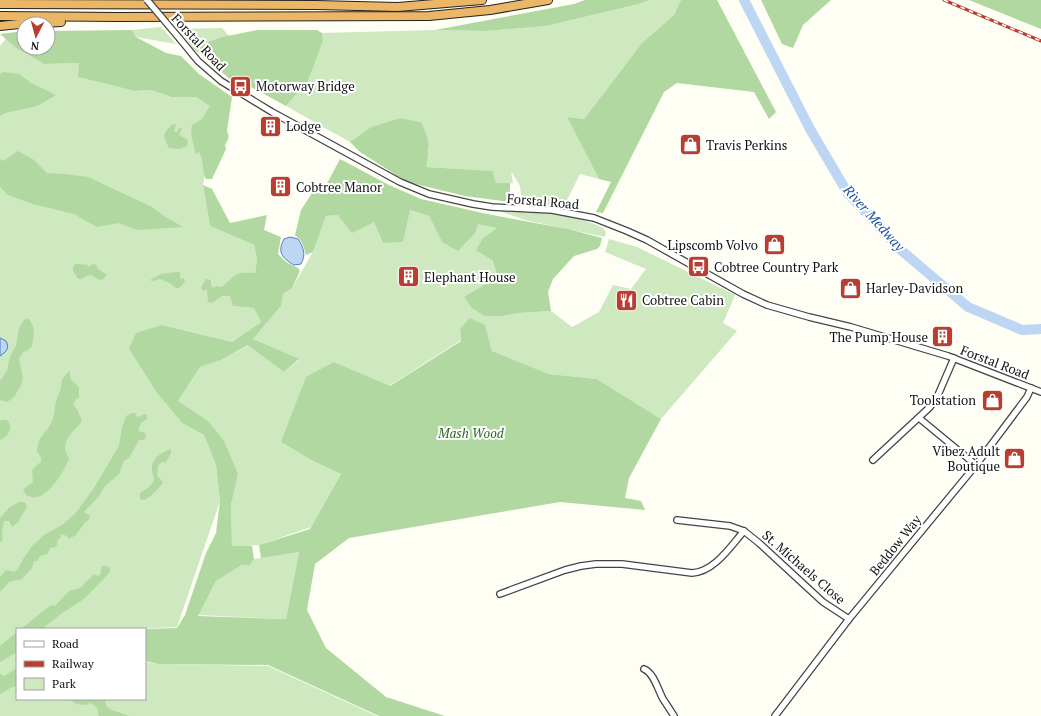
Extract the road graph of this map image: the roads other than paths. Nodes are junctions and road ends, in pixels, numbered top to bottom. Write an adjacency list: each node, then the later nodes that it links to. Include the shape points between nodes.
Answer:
1 (147, 0): 8 (street, Forstal Road, bridge, via 198,61 220,81 415,189 492,207 546,209 594,218 647,240 767,305)
2 (482, 0): 4 (highway, via 398,6)
3 (548, 0): 6 (highway, via 490,10 428,16)
4 (0, 4)
5 (0, 16): 6 (highway)
6 (118, 17): 7 (highway)
7 (0, 26)
8 (954, 358): 9 (street, Forstal Road); 11 (street, via 938,396)
9 (1031, 388): 10 (street, Forstal Road); 13 (street, Beddow Way)
10 (1041, 392)
11 (919, 418): 12 (street); 13 (street)
12 (873, 460)
13 (976, 464): 17 (street, Beddow Way)
14 (677, 520): 15 (street, St. Michaels Close, via 730,526)
15 (744, 532): 16 (street, St. Michaels Close, via 710,568 700,573 622,564 596,564 565,570); 17 (street, St. Michaels Close, via 759,542 823,602)
16 (500, 594)
17 (849, 620): 20 (street, Beddow Way)
18 (644, 669): 19 (street, via 652,676)
19 (674, 716)
20 (775, 716)

